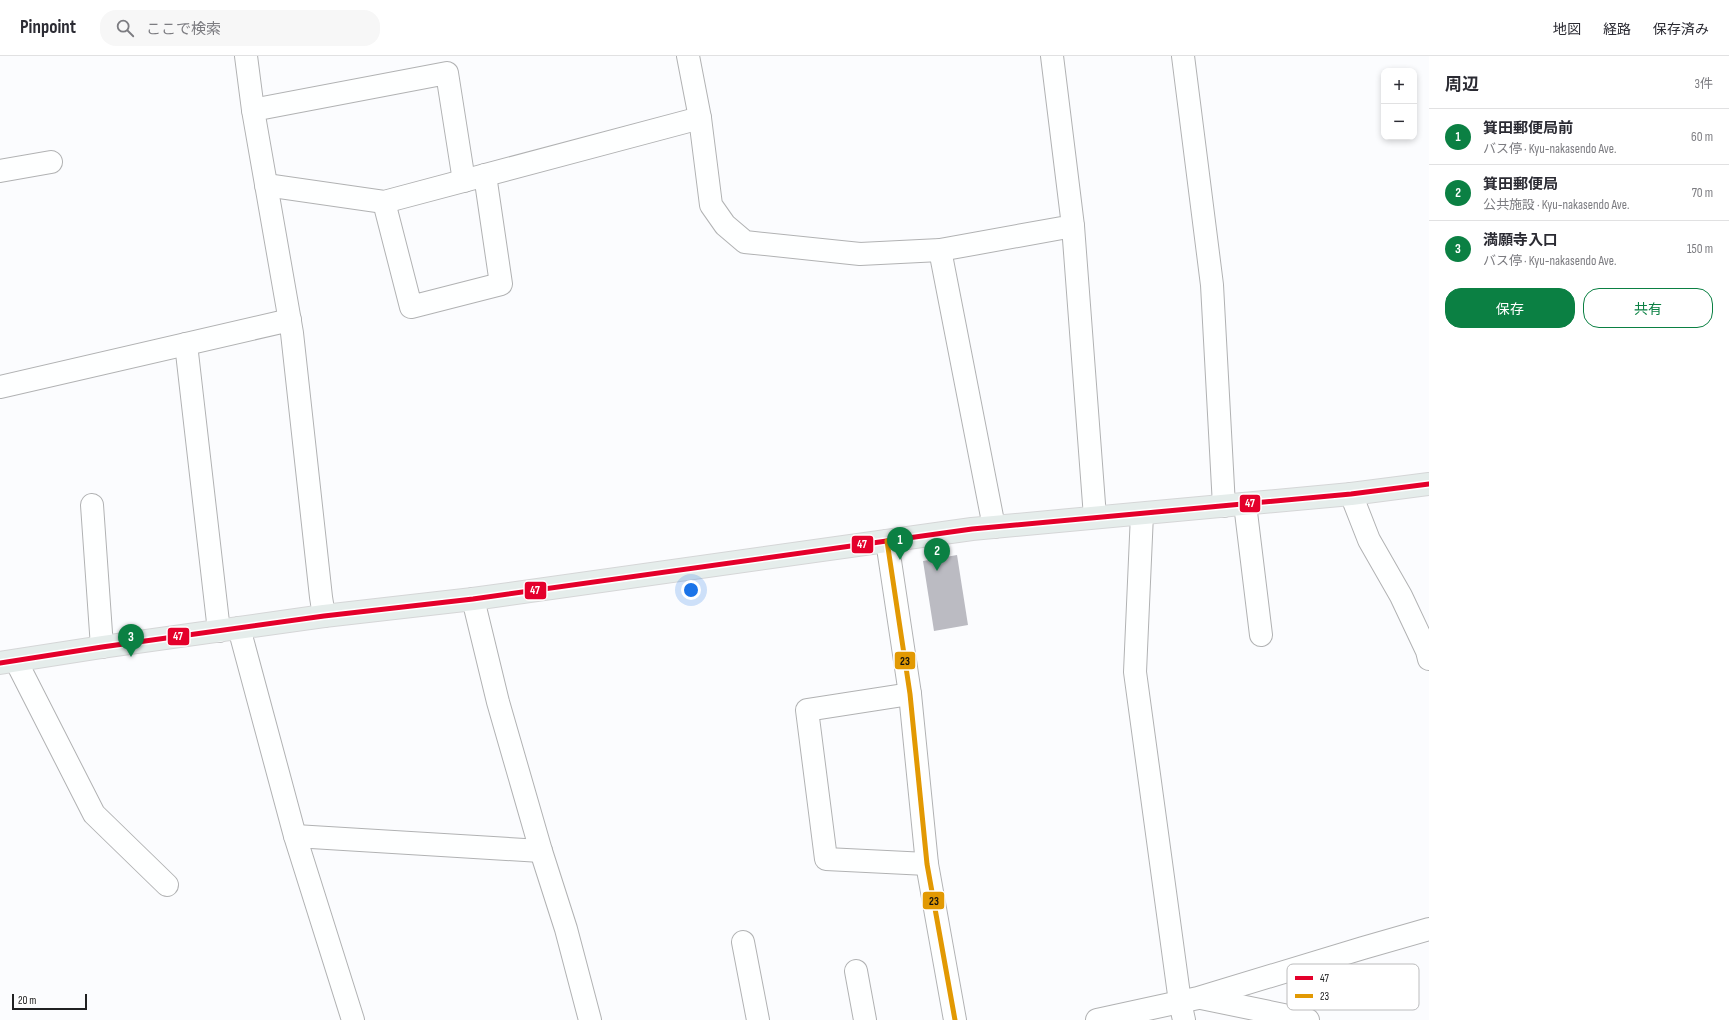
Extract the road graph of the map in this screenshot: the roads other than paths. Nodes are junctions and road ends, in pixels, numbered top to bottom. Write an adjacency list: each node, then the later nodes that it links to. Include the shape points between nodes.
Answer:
1 (246, 56): 5 (street)
2 (688, 56): 6 (street)
3 (1052, 56): 13 (street)
4 (1183, 56): 21 (street, via 1212,285)
5 (252, 110): 10 (street, via 447,73); 11 (street)
6 (700, 118): 9 (street); 14 (street, via 711,205 724,225 745,242 860,254)
7 (51, 162): 8 (street)
8 (0, 171)
9 (485, 175): 10 (street); 12 (street, via 501,284 411,307)
10 (464, 181): 12 (street)
11 (266, 185): 12 (street); 15 (street)
12 (384, 202)
13 (1073, 226): 14 (street); 23 (street)
14 (940, 250): 24 (street)
15 (290, 320): 16 (street); 27 (street)
16 (186, 344): 17 (street); 28 (street)
17 (0, 387)
18 (1429, 484): 19 (main road)
19 (1351, 494): 21 (main road); 31 (street, via 1370,540 1401,596)
20 (92, 505): 30 (street)
21 (1235, 505): 22 (main road); 29 (street)
22 (1142, 514): 23 (main road); 43 (street, via 1135,672)
23 (1095, 517): 24 (main road)
24 (994, 527): 25 (main road)
25 (887, 541): 26 (main road); 33 (street)
26 (473, 599): 27 (main road); 35 (street, via 498,702)
27 (324, 616): 28 (main road)
28 (229, 629): 30 (main road); 34 (street)
29 (1261, 635)
30 (102, 647): 32 (main road)
31 (1429, 659)
32 (8, 662): 37 (street, via 94,814)
33 (910, 694): 36 (street); 36 (street, via 807,710 826,859)
34 (295, 836): 35 (street); 44 (street)
35 (541, 851): 45 (street, via 566,929)
36 (927, 864): 48 (street)
37 (167, 885)
38 (1429, 929): 40 (street)
39 (743, 942): 46 (street)
40 (1314, 964)
41 (856, 971): 47 (street)
42 (1287, 973): 43 (street)
43 (1187, 1006): 49 (street); 50 (street)
44 (353, 1020)
45 (590, 1020)
46 (758, 1020)
47 (865, 1020)
48 (955, 1020)
49 (1097, 1020)
50 (1308, 1020)

